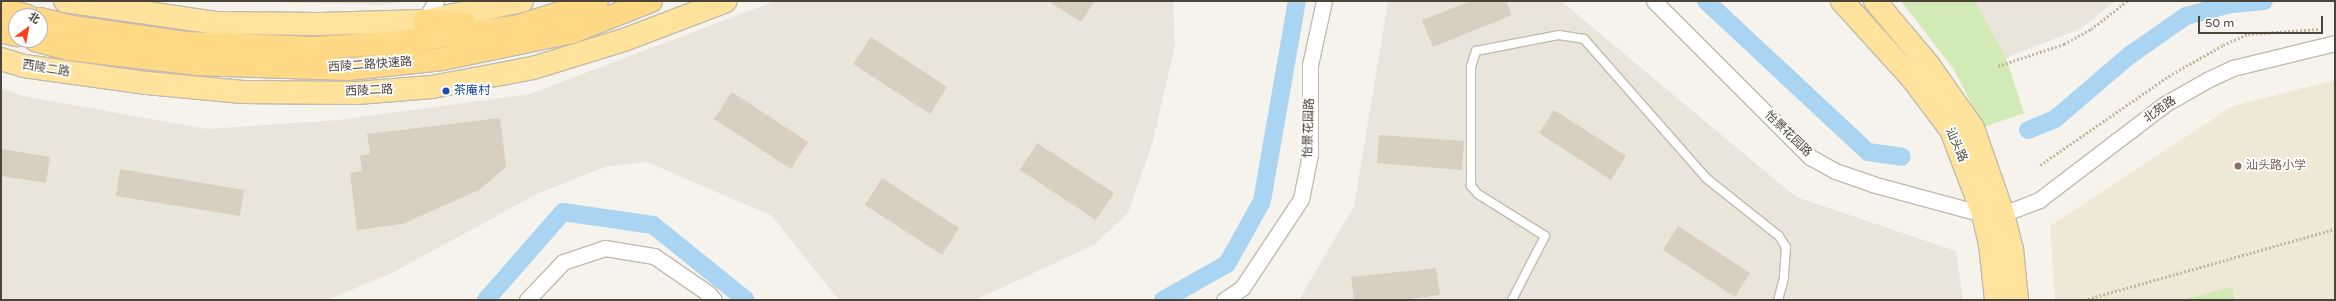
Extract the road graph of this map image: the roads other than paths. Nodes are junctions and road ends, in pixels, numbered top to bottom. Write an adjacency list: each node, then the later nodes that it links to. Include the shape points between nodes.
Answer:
1 (65, 1): 12 (main road, via 215,23)
2 (436, 1): 12 (street)
3 (522, 1): 12 (main road)
4 (597, 1): 13 (highway, 西陵二路快速路)
5 (651, 1): 14 (highway, 西陵二路快速路, via 572,32 442,59 349,69 196,64 69,49)
6 (726, 1): 16 (main road, 西陵二路, via 624,40 533,68 432,87 357,93 243,92 139,82 24,66)
7 (1324, 1): 20 (street, 怡景花园路, via 1310,65 1310,154 1301,199 1242,288)
8 (1654, 1): 17 (street, 怡景花园路, via 1810,157 1835,171 1872,184)
9 (1842, 1): 17 (main road, 汕头路, via 1911,77 1951,130)
10 (1875, 1): 17 (main road, 汕头路, via 1928,64 1973,128)
11 (48, 21): 13 (highway, 西陵二路快速路, via 72,27 186,43 314,48 392,44)
12 (424, 21): 13 (highway)
13 (519, 26)
14 (48, 43)
15 (2335, 43): 17 (street, 北苑路, via 2233,68 2207,80 2165,104 2039,200)
16 (1, 59)
17 (1993, 214): 23 (main road, 汕头路, via 1990,244); 24 (main road, 汕头路, via 2012,248)
18 (527, 300): 19 (street, via 563,262 605,248 654,256)
19 (714, 300)
20 (1224, 300)
21 (1512, 300): 22 (lane, via 1545,236 1478,194 1471,186 1471,67 1476,51 1559,35 1584,39 1706,178 1779,236 1786,247 1784,278)
22 (1778, 300)
23 (1996, 300)
24 (2017, 300)

